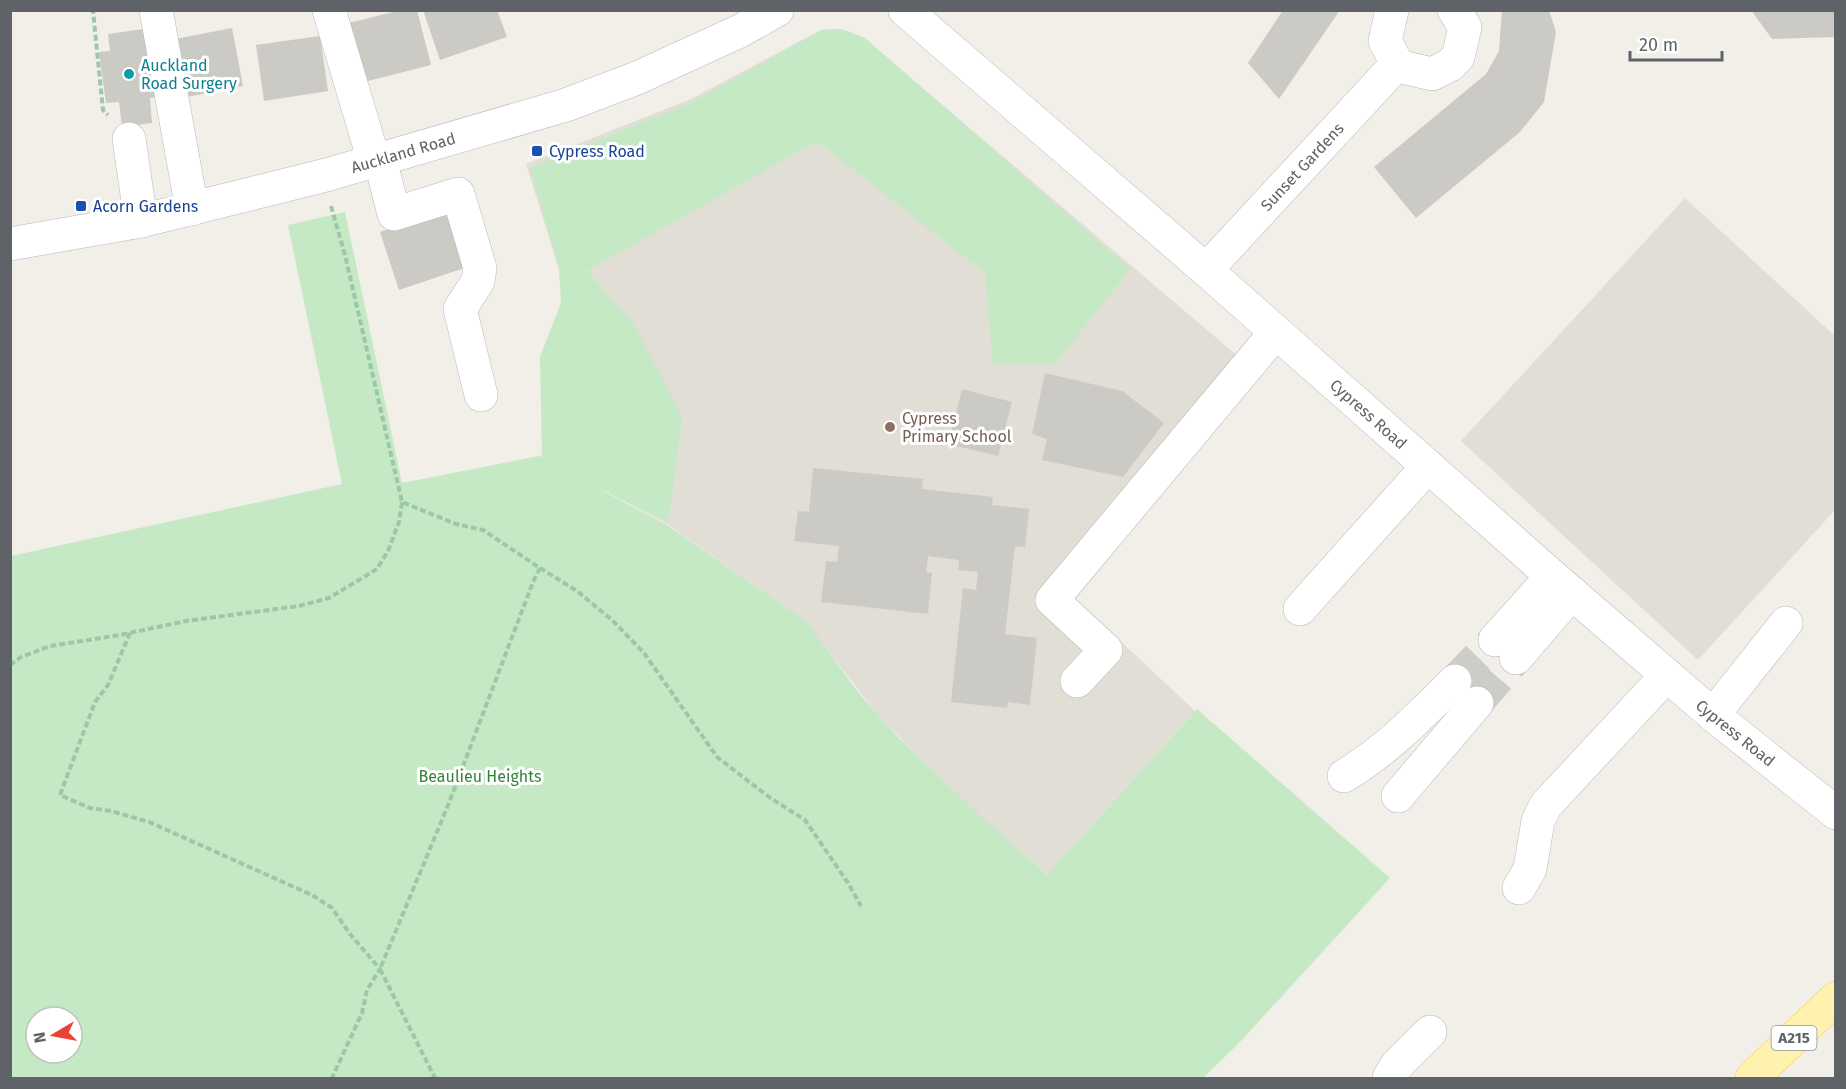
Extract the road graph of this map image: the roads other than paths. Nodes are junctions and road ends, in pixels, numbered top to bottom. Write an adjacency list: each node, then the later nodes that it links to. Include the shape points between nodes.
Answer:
1 (156, 10): 10 (street)
2 (329, 10): 9 (street)
3 (777, 10): 9 (street, Auckland Road, via 740,32 566,105)
4 (905, 10): 13 (street, Cypress Road)
5 (1392, 10): 7 (street, via 1385,41)
6 (1454, 10): 7 (street, via 1465,27 1458,57 1450,66 1432,74)
7 (1397, 64): 13 (street, Sunset Gardens)
8 (129, 139): 11 (street)
9 (376, 160): 10 (street, Auckland Road); 15 (street, via 394,214 458,194 480,268 478,281 459,309)
10 (192, 209): 11 (street, Auckland Road)
11 (141, 221): 12 (street, Auckland Road)
12 (10, 244)
13 (1206, 270): 14 (street, Cypress Road)
14 (1276, 332): 16 (street, Cypress Road); 22 (street, via 1052,600 1106,650)
15 (481, 395)
16 (1428, 466): 17 (street, Cypress Road); 18 (street)
17 (1562, 585): 20 (street); 21 (street, Cypress Road)
18 (1300, 609)
19 (1786, 623): 23 (street)
20 (1505, 649)
21 (1666, 675): 23 (street, Cypress Road); 27 (street, via 1546,805 1538,821 1530,869)
22 (1077, 681)
23 (1713, 715): 26 (street, Cypress Road)
24 (1344, 776): 25 (street, via 1466,692)
25 (1398, 796)
26 (1836, 813)
27 (1519, 888)
28 (1836, 998): 31 (main road, A215)
29 (1430, 1032): 30 (street)
30 (1389, 1078)
31 (1752, 1078)

